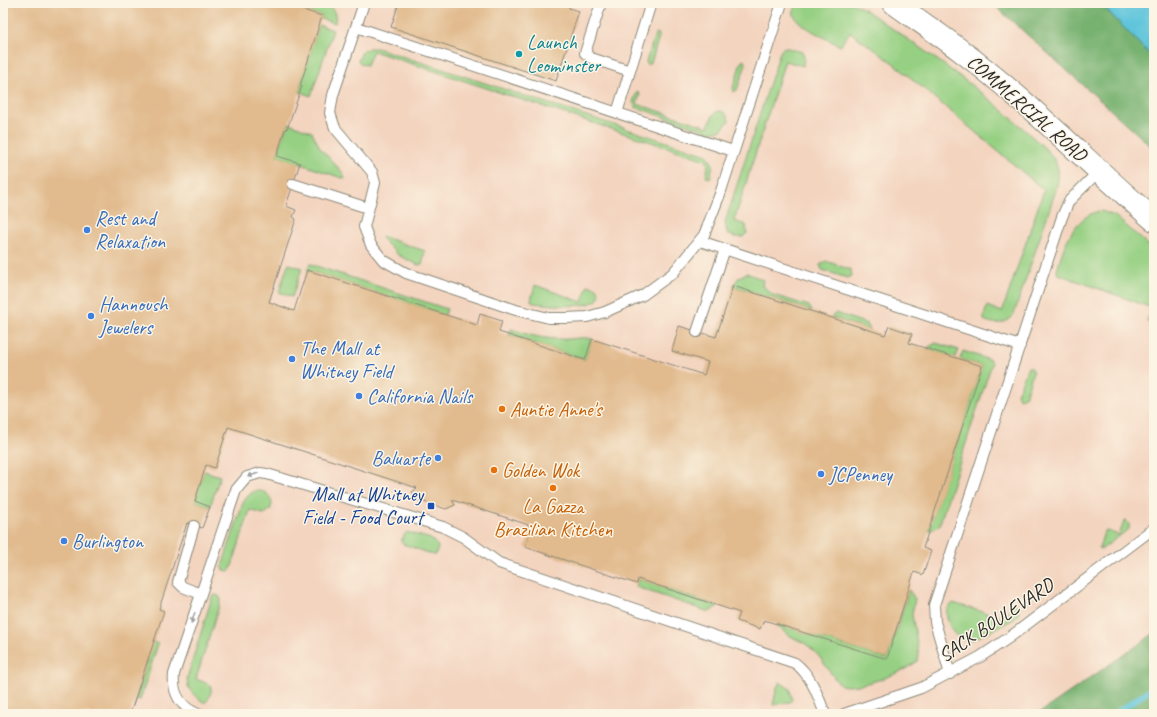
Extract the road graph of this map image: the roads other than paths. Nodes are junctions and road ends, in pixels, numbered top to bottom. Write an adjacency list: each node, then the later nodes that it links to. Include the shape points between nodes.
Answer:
1 (364, 3): 6 (lane)
2 (601, 3): 7 (lane, via 585,53 590,58)
3 (651, 3): 7 (lane)
4 (782, 3): 9 (lane)
5 (894, 3): 10 (street, COMMERCIAL ROAD, via 961,51)
6 (356, 27): 8 (lane); 12 (lane, via 333,95 330,113 335,128 372,172 375,183)
7 (630, 71): 8 (lane)
8 (617, 113): 9 (lane)
9 (733, 151): 14 (lane, via 710,223)
10 (1099, 171): 13 (street, COMMERCIAL ROAD); 17 (lane, via 1065,208)
11 (293, 184): 12 (lane)
12 (368, 208): 14 (lane, via 364,221 367,238 377,254 392,267 516,310 549,318 587,317 626,304 658,286 673,273)
13 (1154, 220)
14 (700, 241): 15 (lane)
15 (725, 249): 16 (lane); 17 (lane)
16 (697, 332)
17 (1020, 346): 21 (lane, via 934,605 935,622)
18 (194, 526): 20 (lane, via 178,582 183,587)
19 (1154, 528): 21 (lane, SACK BOULEVARD, via 1010,637)
20 (201, 594): 22 (lane, one-way to 22, via 173,683 182,703); 23 (lane, one-way to 20, via 810,681 795,663 499,563 443,527 291,480 260,473 247,477 239,485)
21 (950, 674): 24 (lane, SACK BOULEVARD, via 921,688)
22 (198, 714)
23 (825, 714)
24 (844, 714)

